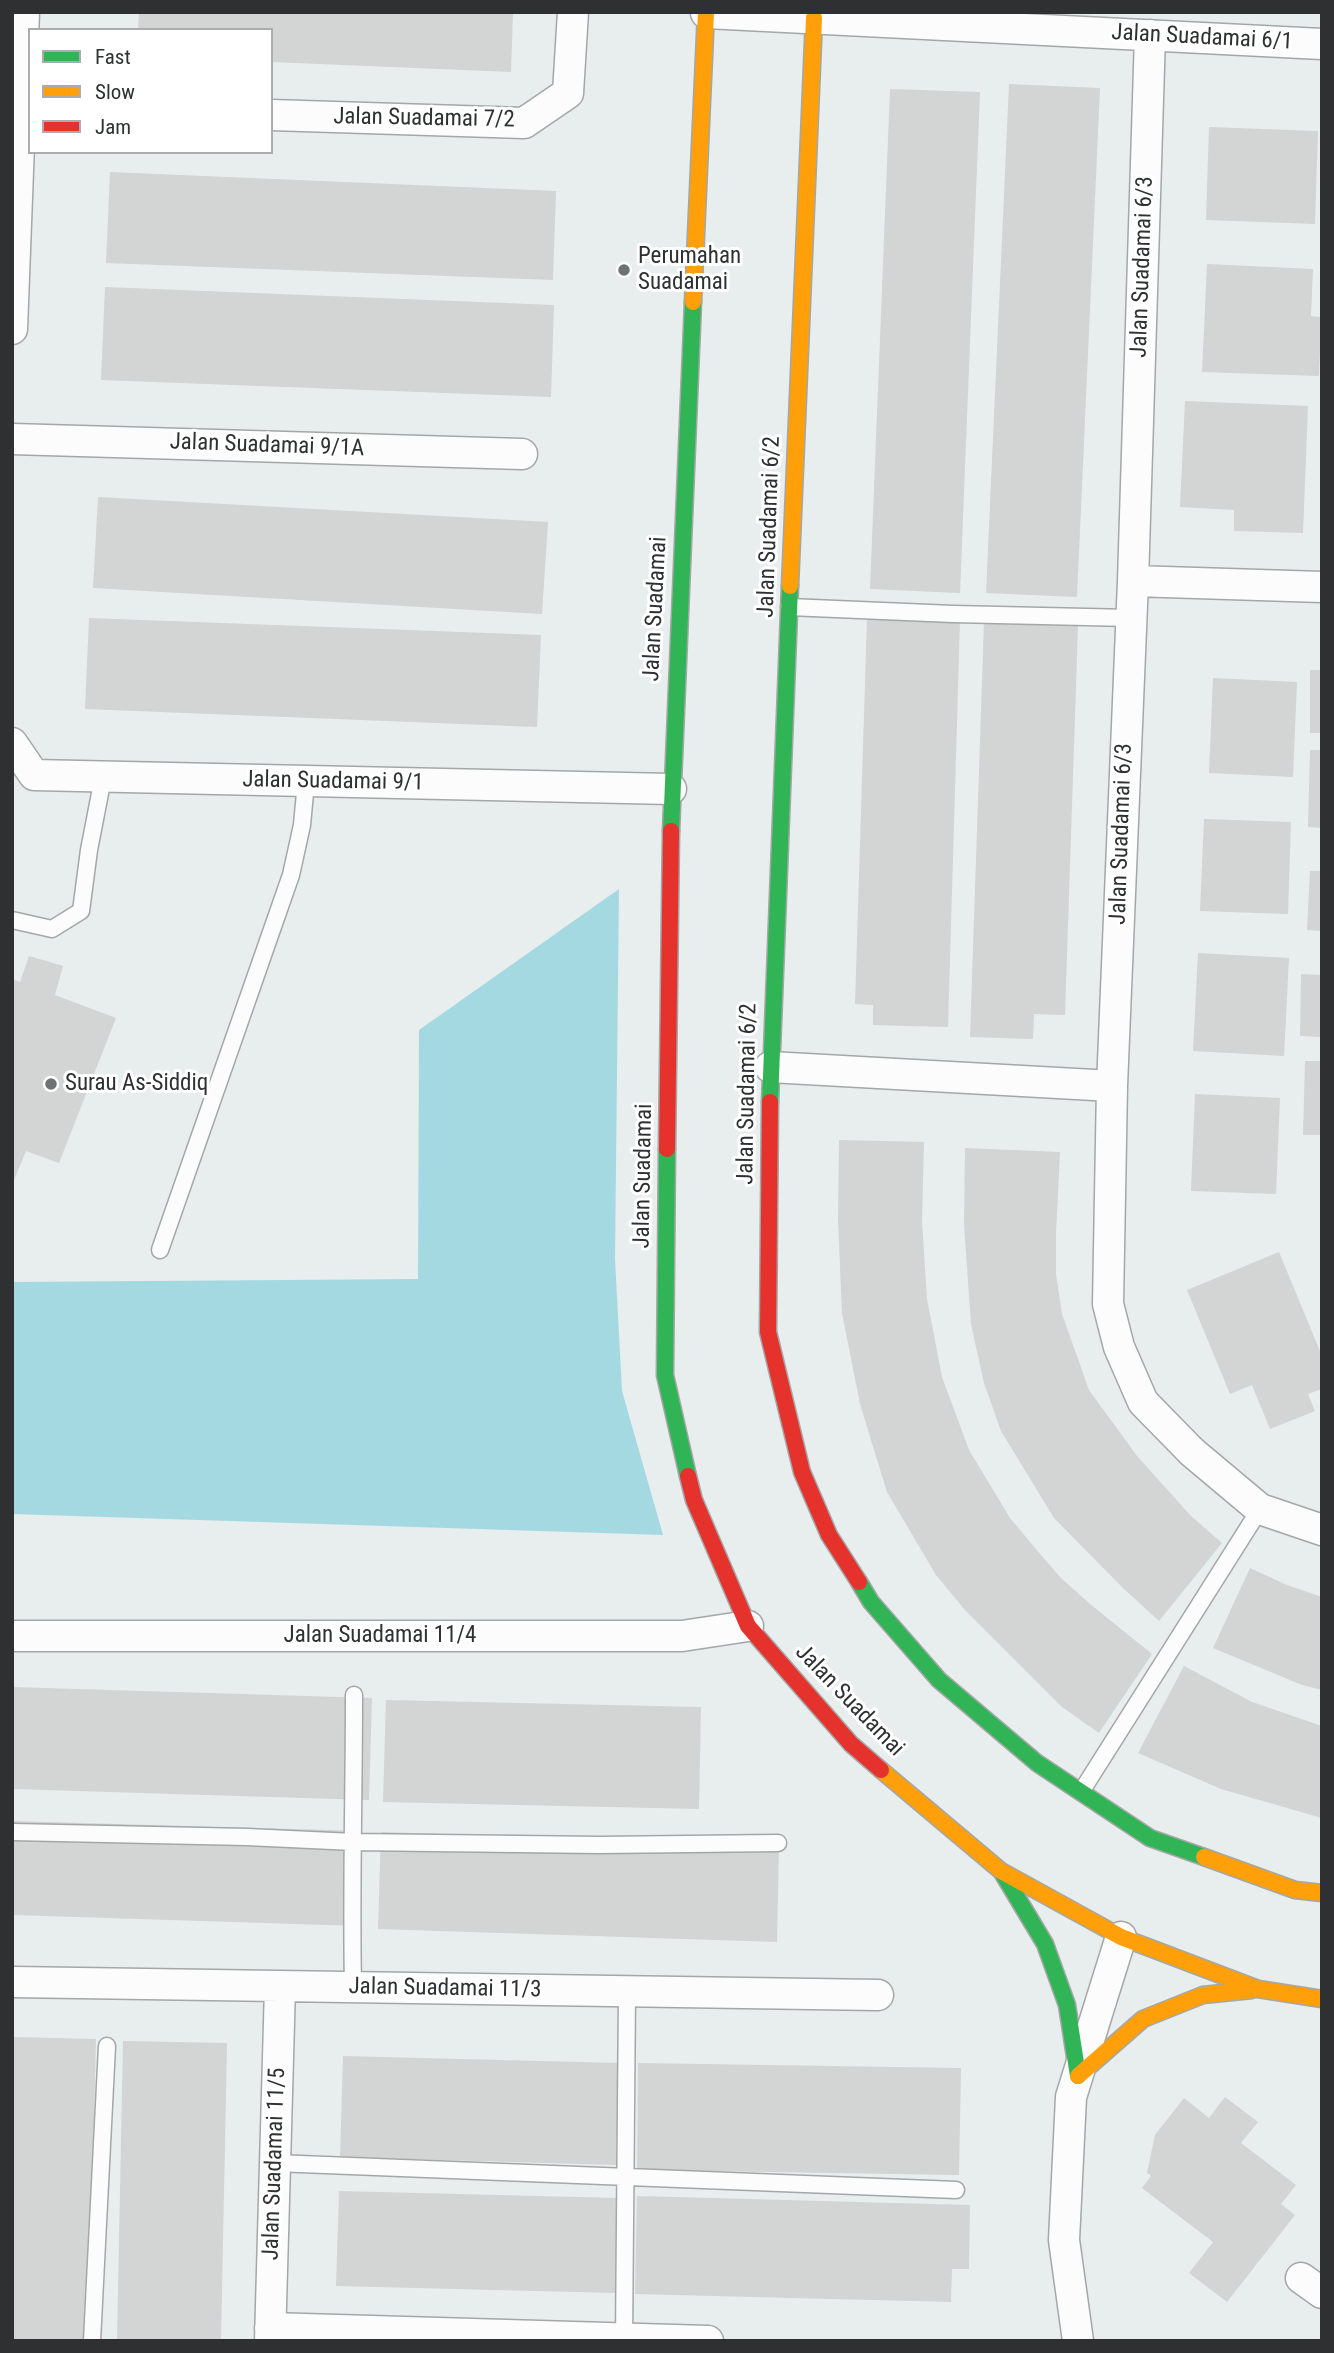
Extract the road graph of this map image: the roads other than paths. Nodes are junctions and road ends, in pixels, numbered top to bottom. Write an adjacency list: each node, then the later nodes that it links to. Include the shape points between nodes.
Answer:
1 (24, 12): 7 (street)
2 (573, 12): 8 (street, Jalan Suadamai 7/2, via 568,93 524,123)
3 (706, 12): 4 (street, Jalan Suadamai 6/1); 19 (street, Jalan Suadamai)
4 (814, 18): 5 (street, Jalan Suadamai 6/1); 14 (street, Jalan Suadamai 6/2)
5 (1150, 35): 6 (street, Jalan Suadamai 6/1); 12 (street, Jalan Suadamai 6/3)
6 (1322, 44)
7 (25, 107): 9 (street)
8 (273, 115)
9 (12, 329)
10 (12, 439): 11 (street, Jalan Suadamai 9/1A)
11 (522, 454)
12 (1133, 581): 13 (street); 15 (street, Jalan Suadamai 6/3)
13 (1322, 587)
14 (789, 607): 15 (lane); 21 (street, Jalan Suadamai 6/2)
15 (1131, 618): 22 (street, Jalan Suadamai 6/3)
16 (12, 743): 17 (street, Jalan Suadamai 9/1, via 34,775)
17 (103, 778): 18 (street, Jalan Suadamai 9/1); 20 (lane, via 80,911 52,929)
18 (306, 782): 19 (street, Jalan Suadamai 9/1); 23 (lane, via 291,875)
19 (671, 789): 26 (street, Jalan Suadamai, via 665,1375 694,1500)
20 (12, 920)
21 (770, 1067): 22 (street); 29 (street, Jalan Suadamai 6/2, via 768,1332 802,1472 829,1535 880,1612 939,1680 1037,1763)
22 (1112, 1086): 24 (street, Jalan Suadamai 6/3, via 1108,1304 1119,1347 1143,1402 1192,1452)
23 (160, 1250)
24 (1260, 1509): 25 (street, Jalan Suadamai 6/3); 29 (lane)
25 (1322, 1530)
26 (748, 1626): 27 (street, Jalan Suadamai 11/4, via 681,1636); 33 (street, Jalan Suadamai, via 851,1744)
27 (12, 1636)
28 (354, 1695): 31 (lane)
29 (1081, 1792): 34 (street, Jalan Suadamai 6/2, via 1150,1838 1295,1890)
30 (12, 1832): 31 (lane)
31 (354, 1842): 32 (lane); 38 (lane)
32 (778, 1843)
33 (1001, 1871): 35 (street, Jalan Suadamai); 44 (street, via 1045,1944 1067,2005)
34 (1322, 1893)
35 (1121, 1937): 39 (street, Jalan Suadamai); 44 (street)
36 (12, 1982): 37 (street, Jalan Suadamai 11/3)
37 (280, 1986): 38 (street, Jalan Suadamai 11/3); 45 (street, Jalan Suadamai 11/5)
38 (353, 1988): 40 (street, Jalan Suadamai 11/3)
39 (1258, 1989): 42 (street, Jalan Suadamai); 44 (street, via 1203,1995 1143,2019)
40 (627, 1992): 41 (street, Jalan Suadamai 11/3); 46 (lane)
41 (878, 1995)
42 (1322, 1999)
43 (107, 2046): 50 (lane)
44 (1078, 2076): 52 (street, via 1071,2097 1064,2241)
45 (275, 2162): 46 (lane); 48 (street, Jalan Suadamai 11/5)
46 (626, 2177): 47 (lane); 49 (lane)
47 (956, 2190)
48 (270, 2335): 49 (street)
49 (624, 2339): 51 (street)
50 (92, 2341)
51 (708, 2341)
52 (1078, 2341)

